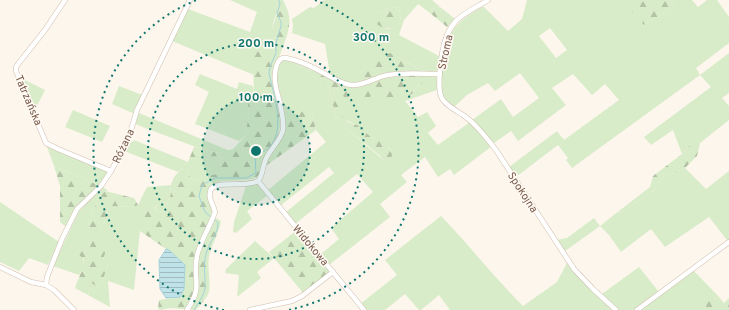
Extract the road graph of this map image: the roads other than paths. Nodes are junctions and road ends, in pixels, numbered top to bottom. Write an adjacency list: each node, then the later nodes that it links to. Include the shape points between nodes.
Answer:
1 (65, 0): 5 (street, Tatrzańska, via 18,64 16,71 46,142)
2 (190, 0): 5 (street, Różana)
3 (488, 0): 4 (street, Stroma, via 455,21 449,30)
4 (440, 74): 6 (street, via 388,75 353,85 343,83 298,61 280,58 275,81 283,127 278,142 265,161 263,173); 15 (street, Spokojna, via 443,101 468,118 485,136 574,269)
5 (111, 171): 10 (street, Różana, via 101,186 77,209 62,239)
6 (258, 181): 9 (street, Widokowa); 12 (street, via 245,185 218,185 209,193 215,212 197,257 196,293)
7 (729, 242): 16 (street)
8 (0, 267): 10 (street, via 31,282)
9 (333, 272): 13 (street, via 292,301); 14 (street, Widokowa)
10 (46, 285): 11 (street)
11 (74, 310)
12 (187, 310)
13 (250, 310)
14 (364, 310)
15 (616, 310)
16 (637, 310)

